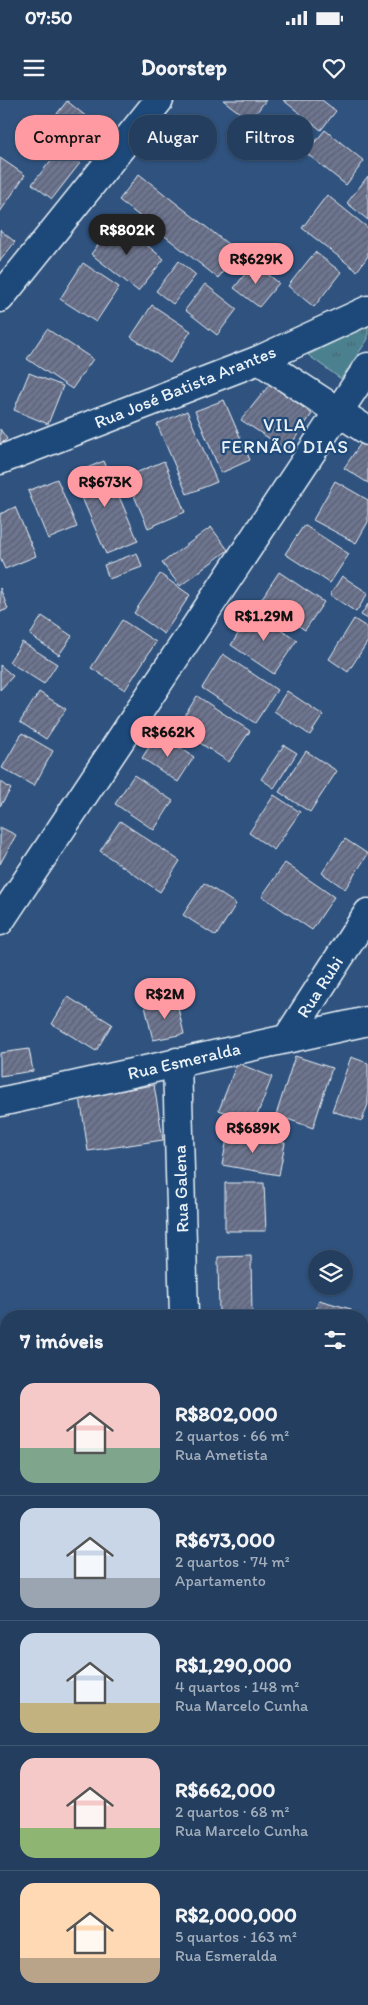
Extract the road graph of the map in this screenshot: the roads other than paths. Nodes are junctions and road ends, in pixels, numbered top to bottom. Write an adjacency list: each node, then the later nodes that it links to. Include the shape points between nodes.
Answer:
1 (159, 100): 2 (street)
2 (0, 298)
3 (368, 310): 4 (street, Rua José Batista Arantes)
4 (259, 360): 6 (street); 8 (street, Rua José Batista Arantes)
5 (368, 367): 6 (street)
6 (338, 412): 7 (street); 10 (street)
7 (368, 431)
8 (0, 460)
9 (368, 912): 12 (street, Rua Rubi)
10 (0, 921)
11 (368, 1021): 12 (street, Rua Esmeralda)
12 (288, 1037): 13 (street, Rua Esmeralda)
13 (177, 1062): 14 (street, Rua Esmeralda); 15 (street, Rua Galena)
14 (0, 1102)
15 (184, 1310)

